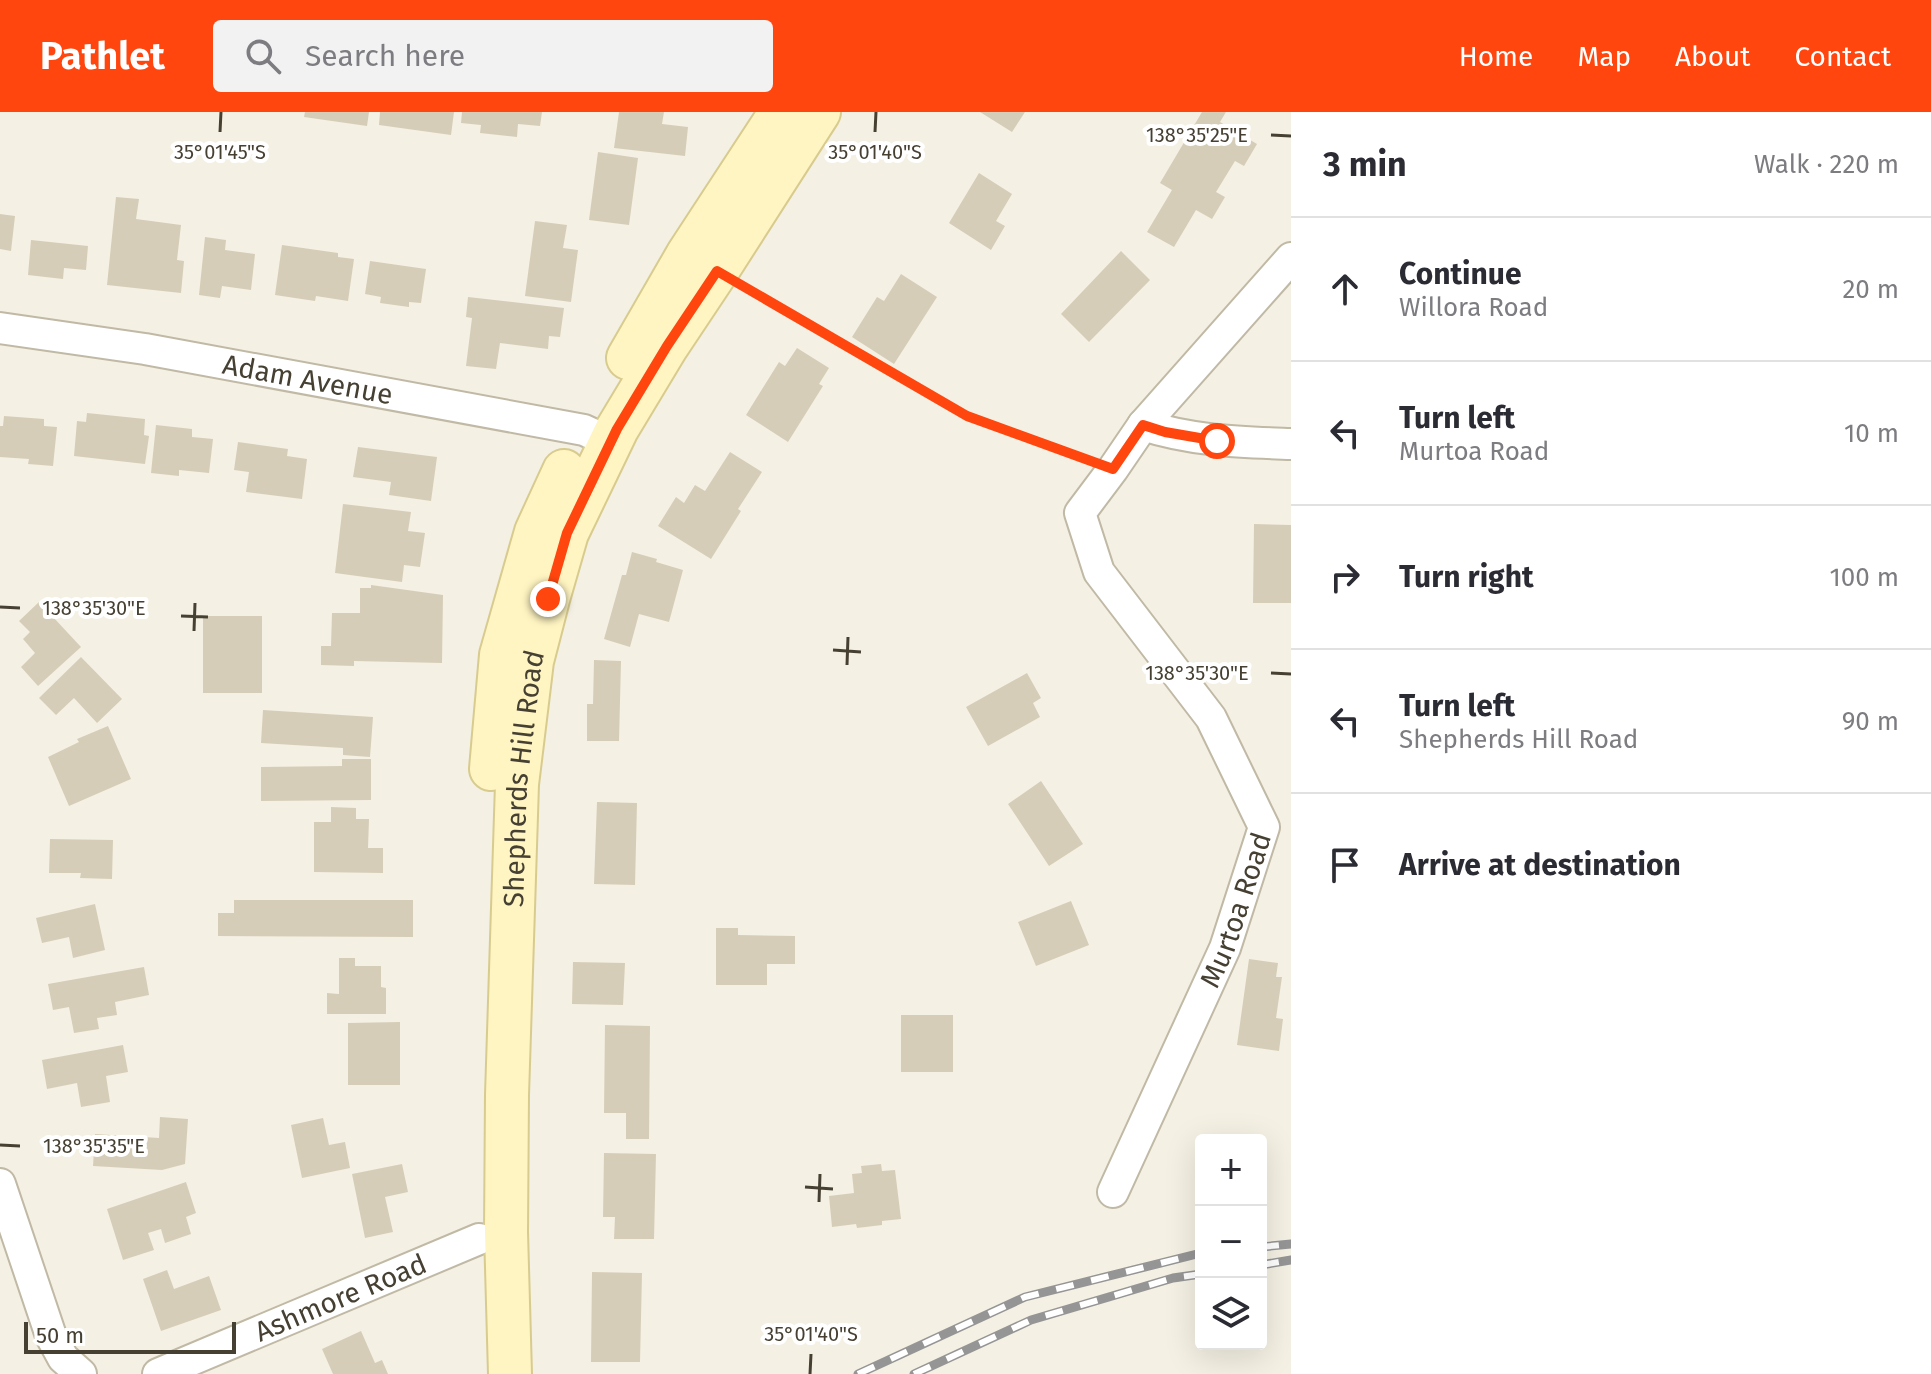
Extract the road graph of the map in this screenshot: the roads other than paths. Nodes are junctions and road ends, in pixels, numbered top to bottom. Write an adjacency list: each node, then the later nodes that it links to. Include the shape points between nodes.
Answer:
1 (781, 112): 6 (main road, Shepherds Hill Road, via 642,334)
2 (819, 112): 6 (main road, Shepherds Hill Road, via 667,346)
3 (1291, 258): 5 (street, Murtoa Road)
4 (0, 328): 6 (street, Adam Avenue, via 145,349)
5 (1143, 425): 7 (street, via 1217,441); 9 (street, Murtoa Road, via 1080,513 1099,572 1211,718 1264,827 1225,948)
6 (597, 436): 10 (main road, Shepherds Hill Road, via 536,532 501,655 489,795); 14 (main road, Shepherds Hill Road, via 532,661 517,784 506,1186)
7 (1291, 444)
8 (0, 1184): 11 (street, via 51,1336 63,1358)
9 (1113, 1192)
10 (479, 1239): 12 (street, Ashmore Road); 13 (main road, Shepherds Hill Road)
11 (81, 1374)
12 (158, 1374)
13 (486, 1374)
14 (510, 1374)

